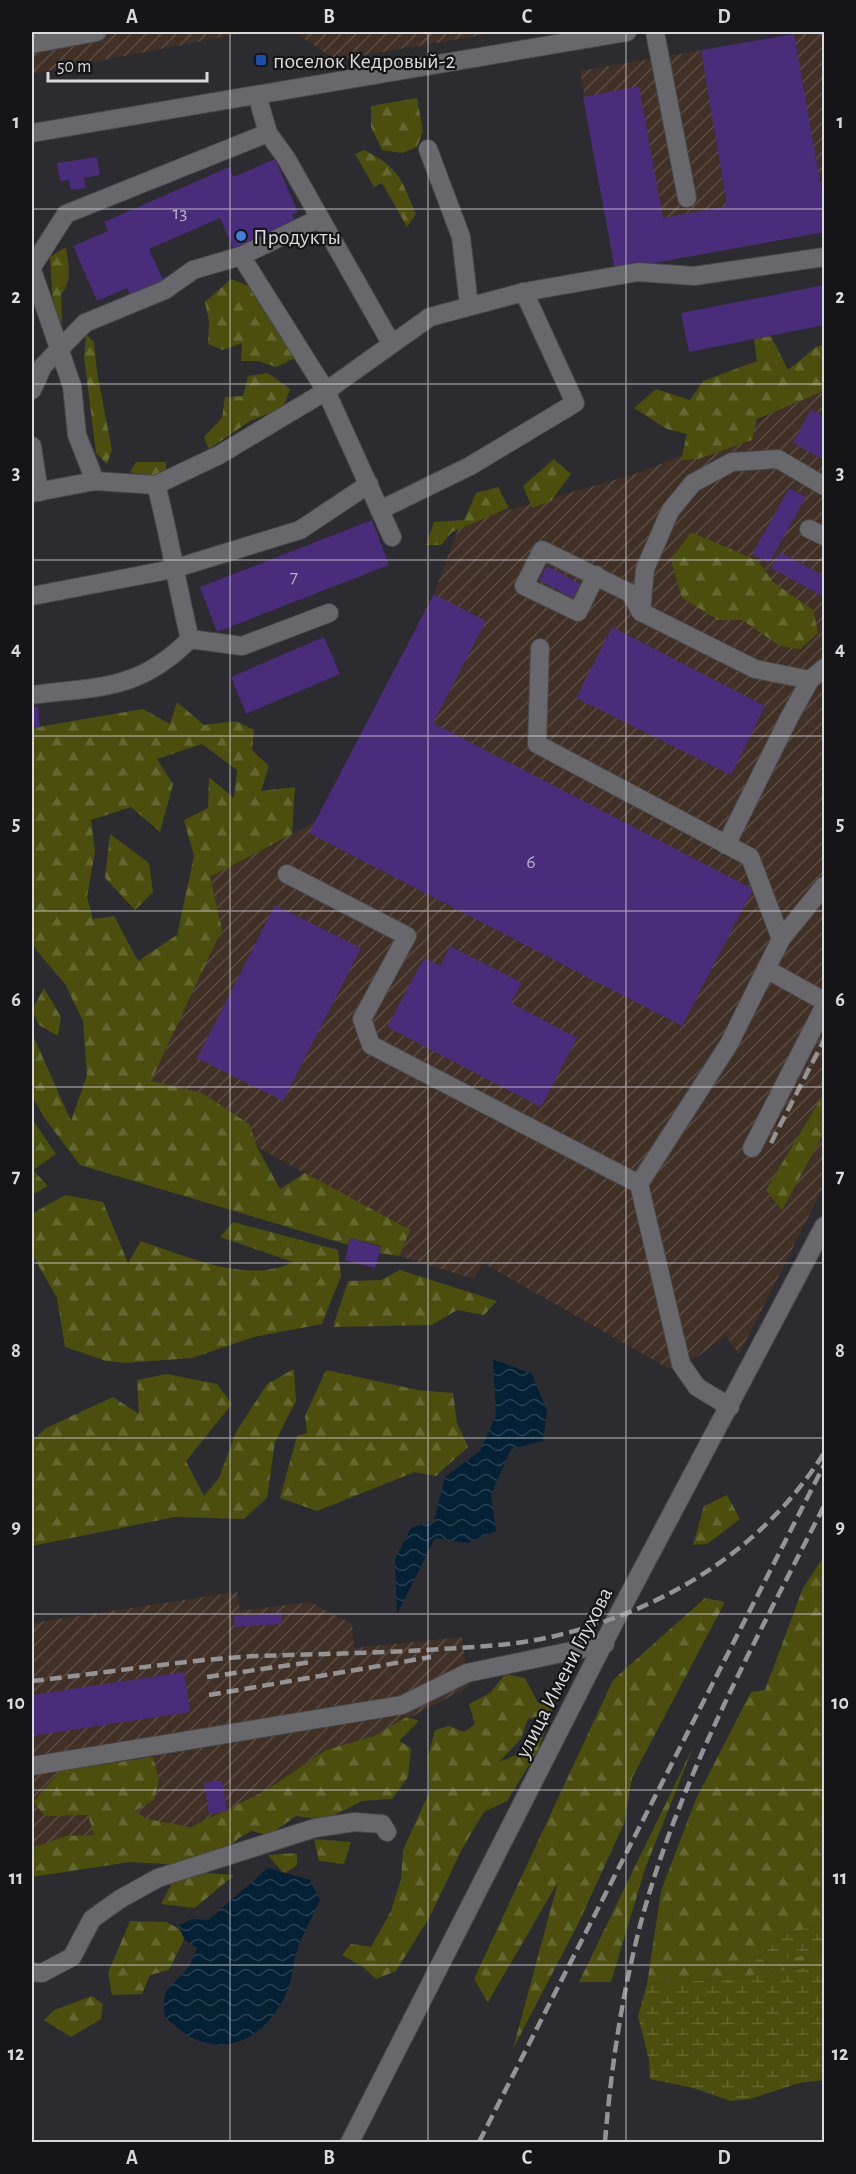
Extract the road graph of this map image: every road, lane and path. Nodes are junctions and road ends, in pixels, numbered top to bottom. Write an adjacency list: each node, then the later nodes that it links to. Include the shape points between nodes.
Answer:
1 (97, 32): 4 (street)
2 (627, 32): 5 (street)
3 (655, 32): 9 (street)
4 (32, 44)
5 (257, 94): 6 (street); 7 (street)
6 (32, 133)
7 (268, 133): 10 (street); 13 (street, via 66,214)
8 (428, 149): 15 (street, via 461,237)
9 (687, 198)
10 (320, 218): 11 (street); 16 (street)
11 (241, 256): 17 (street, via 193,270 165,290 86,323); 19 (street)
12 (825, 257): 14 (street, via 694,276 638,272)
13 (32, 268): 17 (street)
14 (524, 292): 15 (street); 26 (street, via 575,403 470,466)
15 (470, 305): 16 (street, via 430,317)
16 (391, 343): 19 (street)
17 (60, 349): 18 (street, via 43,366); 21 (street, via 72,386 77,435)
18 (32, 390)
19 (326, 391): 22 (street); 23 (street, via 219,455)
20 (32, 446): 25 (street)
21 (95, 481): 23 (street); 25 (street)
22 (369, 484): 26 (street); 28 (street, via 300,530)
23 (156, 485): 28 (street, via 169,532)
24 (825, 486): 31 (street, via 778,459 732,462 693,483 670,511 645,569)
25 (35, 493)
26 (380, 510): 27 (street)
27 (392, 537)
28 (173, 569): 30 (street); 33 (street)
29 (596, 575): 31 (street, via 630,593)
30 (32, 596)
31 (641, 612): 36 (street, via 755,669)
32 (329, 613): 33 (street, via 242,646)
33 (190, 639): 37 (street, via 170,659 144,676 113,685)
34 (540, 648): 38 (street, via 537,744)
35 (825, 668): 36 (street)
36 (810, 680): 38 (street)
37 (32, 695)
38 (726, 845): 41 (street, via 750,857)
39 (287, 874): 46 (street, via 407,936 362,1019 370,1045)
40 (825, 886): 41 (street)
41 (781, 939): 42 (street)
42 (766, 969): 43 (street); 46 (street, via 729,1044)
43 (825, 1001)
44 (825, 1007): 45 (street)
45 (752, 1148)
46 (639, 1184): 48 (street, via 681,1364 697,1387)
47 (825, 1226): 48 (street, улица Имени Глухова)
48 (730, 1407): 49 (street, улица Имени Глухова)
49 (605, 1644): 50 (street, via 467,1673 402,1705); 53 (street, улица Имени Глухова)
50 (32, 1766)
51 (387, 1832): 52 (street, via 382,1824 356,1822 315,1828 158,1878 92,1919 72,1958 42,1973)
52 (32, 1972)
53 (350, 2142)

